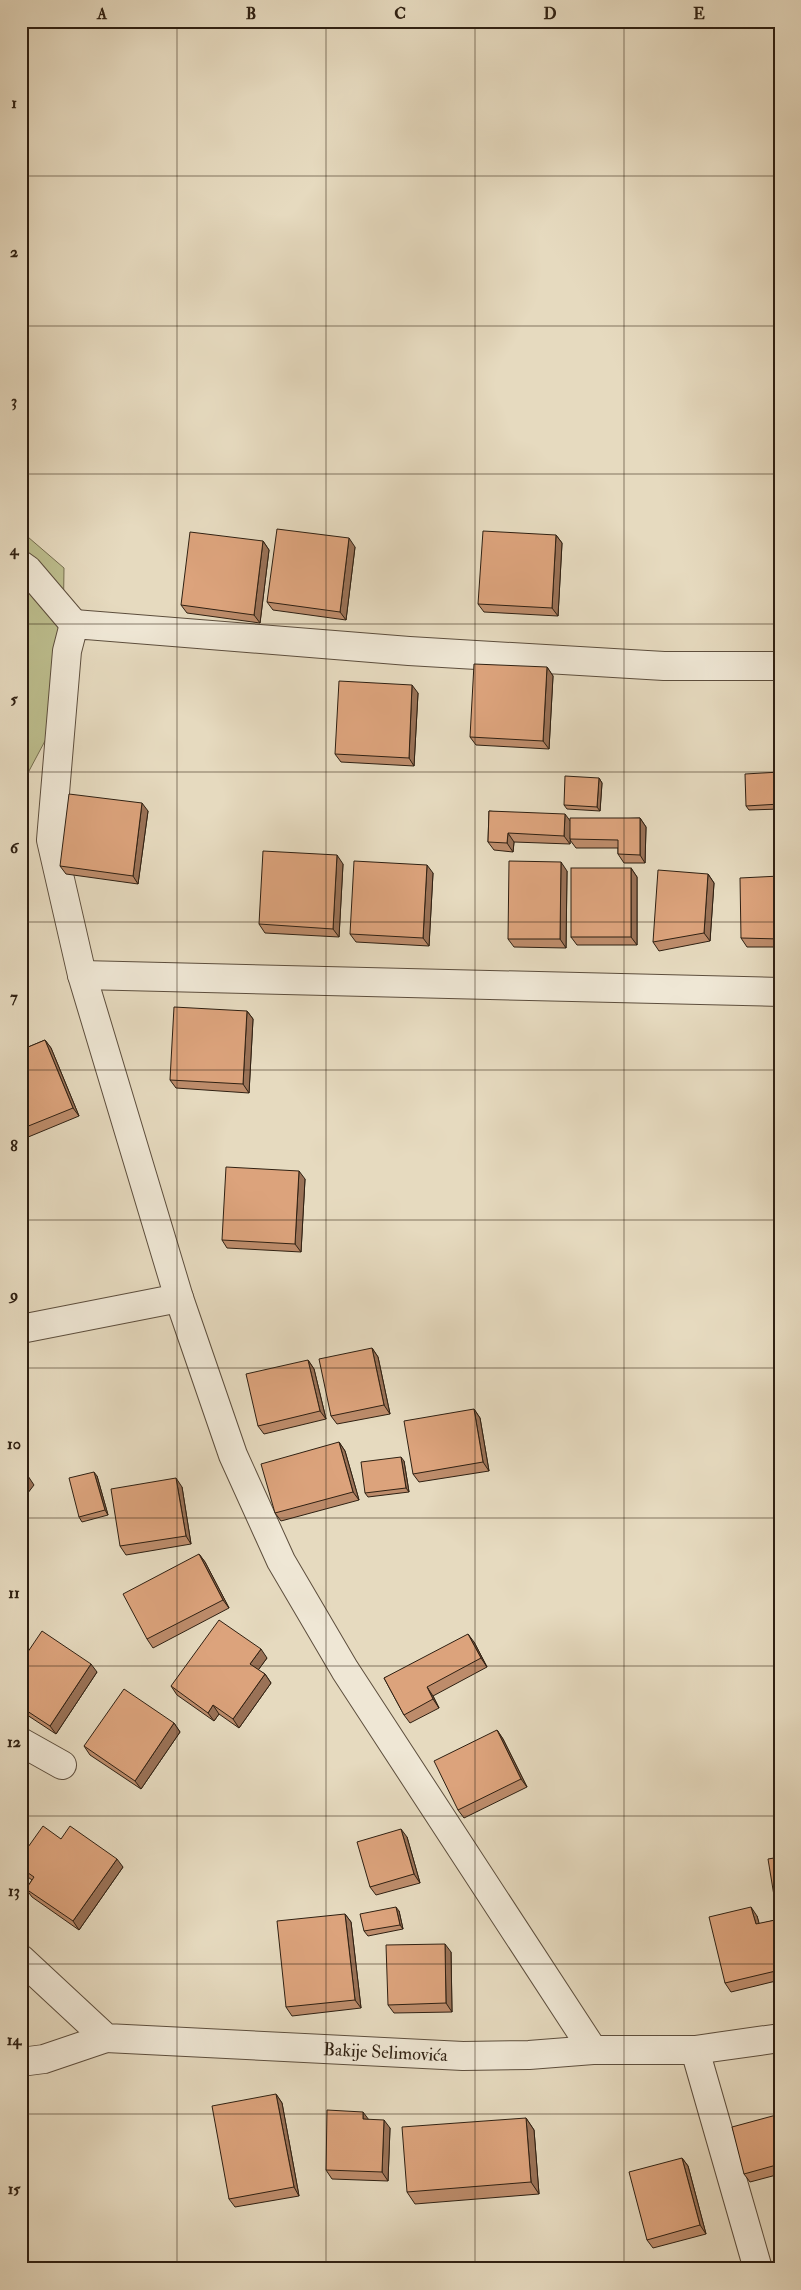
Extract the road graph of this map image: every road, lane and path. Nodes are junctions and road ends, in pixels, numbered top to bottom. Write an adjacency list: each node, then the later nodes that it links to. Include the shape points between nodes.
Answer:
1 (21, 565): 2 (street)
2 (74, 624): 3 (street, via 409,651 635,664); 4 (street, via 67,651 51,840)
3 (780, 666)
4 (82, 975): 5 (street); 6 (street)
5 (780, 992)
6 (179, 1298): 7 (street); 13 (street, via 233,1455 281,1560 345,1670)
7 (21, 1330)
8 (21, 1742): 9 (street)
9 (62, 1765)
10 (21, 1959): 11 (street)
11 (106, 2038): 13 (street, Bakije Selimovića, via 463,2056); 15 (street, via 44,2059)
12 (780, 2038): 14 (street, Bakije Selimovića)
13 (593, 2050): 14 (street, Bakije Selimovića)
14 (694, 2050): 16 (street)
15 (21, 2062)
16 (758, 2269)

